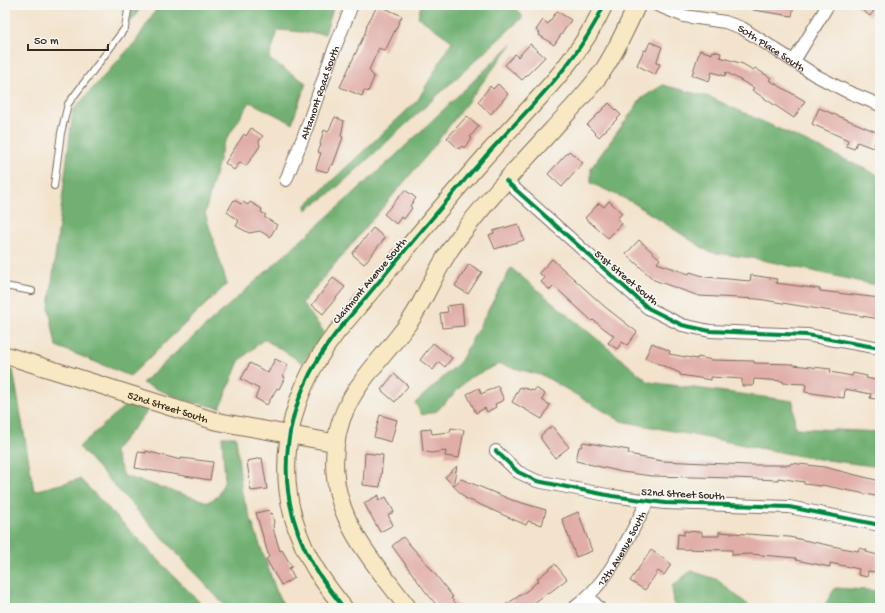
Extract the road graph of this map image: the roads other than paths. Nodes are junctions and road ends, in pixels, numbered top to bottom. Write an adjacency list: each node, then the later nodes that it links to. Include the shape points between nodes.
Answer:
1 (129, 5): 11 (lane, via 126,28 68,104 61,133)
2 (352, 5): 9 (street, Altamont Road South)
3 (604, 5): 16 (street, Clairmont Avenue South, via 588,37 571,61 477,166 325,347 301,390)
4 (637, 5): 10 (street, via 620,42 603,70)
5 (658, 5): 7 (street, 50th Place South, via 684,16 726,22 742,28)
6 (828, 5): 7 (street)
7 (794, 61): 8 (street, 50th Place South, via 836,86)
8 (880, 105)
9 (286, 180)
10 (506, 181): 14 (street, 51st Street South, via 638,300 670,320 710,331 807,335); 17 (street, via 457,240 410,320 359,384 343,415)
11 (54, 186)
12 (5, 286): 13 (lane)
13 (32, 291)
14 (880, 348)
15 (5, 355): 16 (street, 52nd Street South, via 215,421)
16 (289, 435): 17 (street, 52nd Street South); 22 (street, Clairmont Avenue South, via 287,483 296,526 311,562)
17 (336, 443): 23 (street, via 337,488 345,516 358,542)
18 (496, 451): 19 (street, 52nd Street South, via 514,469 537,481)
19 (648, 501): 20 (street, 52nd Street South, via 789,507); 21 (street, 12th Avenue South, via 613,564)
20 (880, 525)
21 (588, 596): 24 (street, 12th Avenue South); 25 (street)
22 (344, 608)
23 (408, 608)
24 (574, 608)
25 (599, 608)

